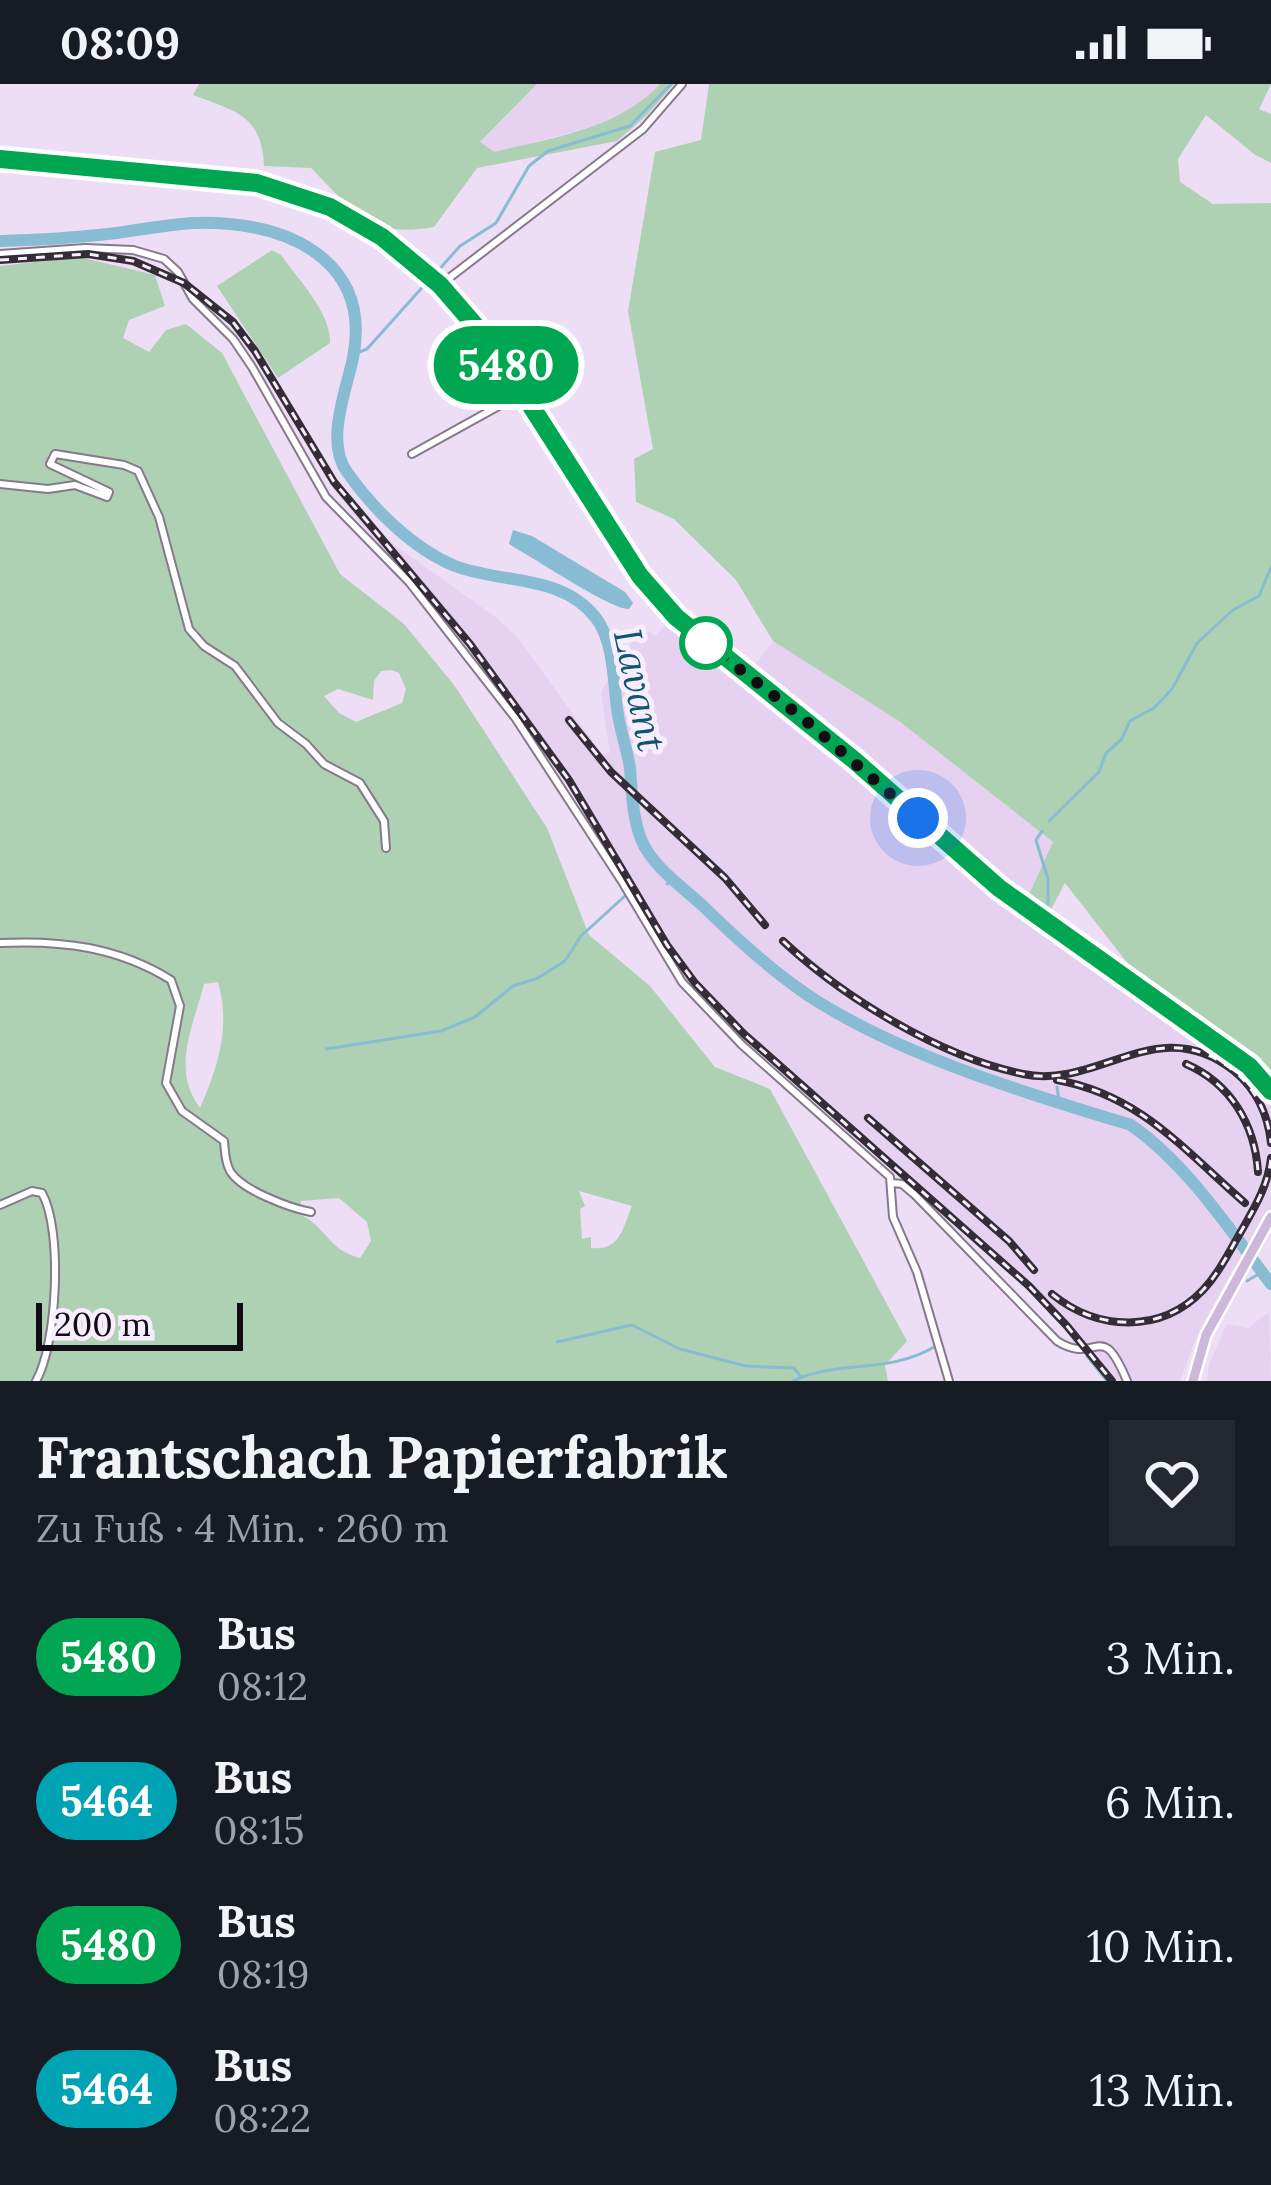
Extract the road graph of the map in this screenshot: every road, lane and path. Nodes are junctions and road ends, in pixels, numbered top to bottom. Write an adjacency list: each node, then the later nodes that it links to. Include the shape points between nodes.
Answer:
1 (682, 84): 4 (street, via 643,128)
2 (0, 159): 4 (main road, via 280,189 348,216)
3 (0, 254): 11 (street, via 133,250 178,272 252,367 326,496 410,583 516,719 682,982)
4 (434, 280): 5 (main road)
5 (524, 392): 6 (street); 10 (main road, via 640,576 693,633 999,888 1249,1066)
6 (412, 454)
7 (0, 484): 8 (street, via 110,492 50,464 56,454 138,471 189,629 235,666 278,723 324,764 361,783 384,821)
8 (386, 848)
9 (0, 943): 13 (street, via 104,950 171,980 180,1006 166,1083 182,1111 224,1141 234,1178)
10 (1271, 1090)
11 (892, 1183): 16 (street, via 892,1217); 17 (street, via 915,1196 1058,1341 1110,1347)
12 (0, 1205): 15 (street, via 32,1191 50,1207 49,1350)
13 (311, 1212)
14 (1271, 1219): 18 (main road, via 1196,1357)
15 (36, 1381)
16 (949, 1381)
17 (1127, 1381)
18 (1192, 1381)

